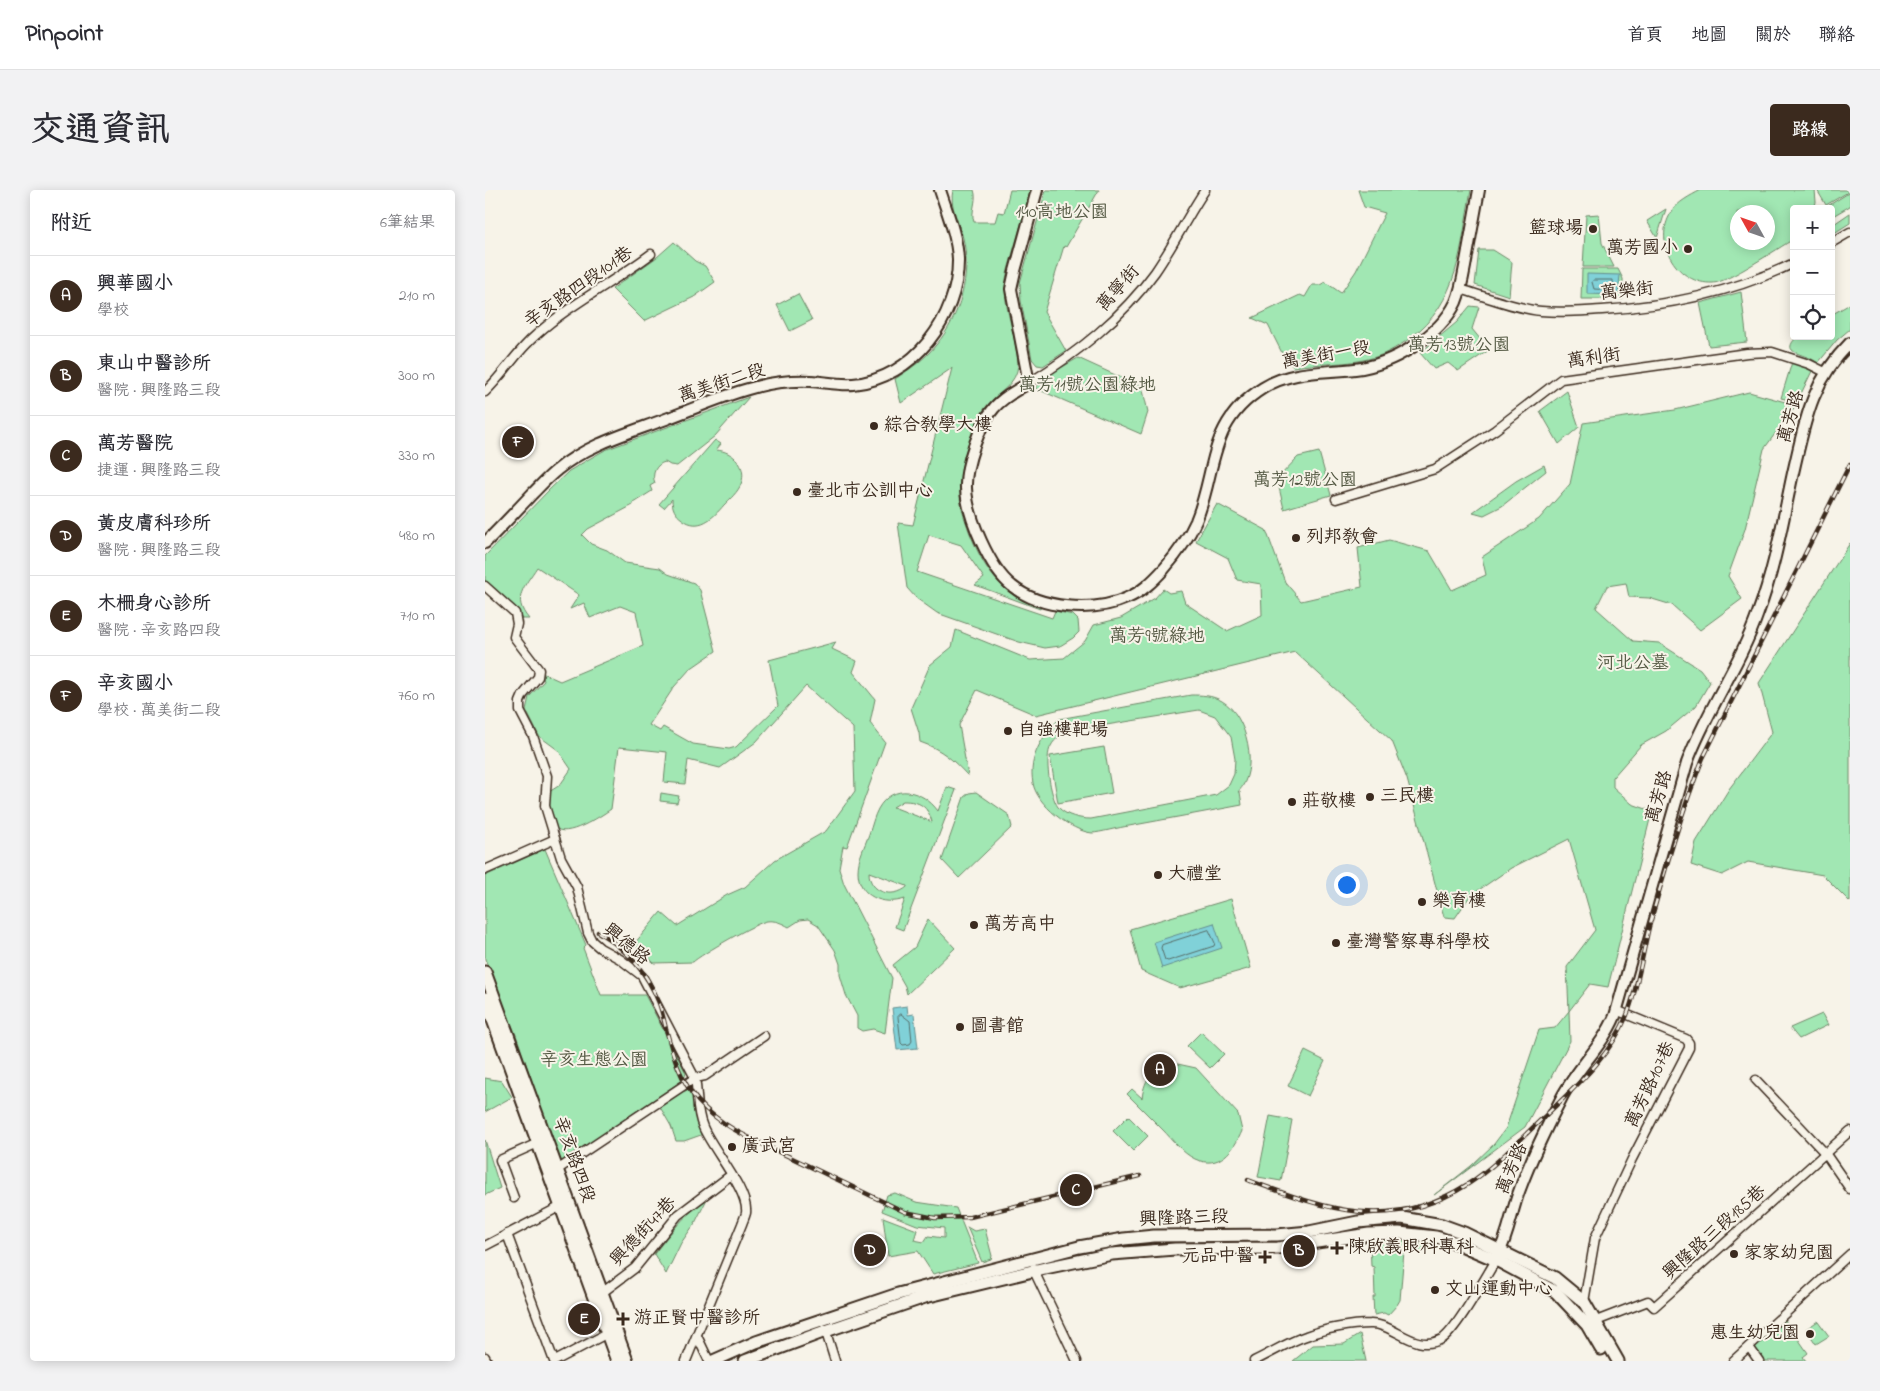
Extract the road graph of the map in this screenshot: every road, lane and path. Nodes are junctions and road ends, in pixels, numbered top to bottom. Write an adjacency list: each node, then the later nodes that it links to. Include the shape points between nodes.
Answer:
1 (940, 190): 15 (street, 萬美街二段, via 956,241 957,274 942,323 917,354 871,380 854,384 799,381 767,384 600,444 556,470)
2 (1037, 190): 12 (street, via 1011,289)
3 (1205, 190): 12 (street, 萬寧街, via 1165,257 1127,306 1076,352)
4 (1479, 190): 9 (street, 萬美街一段)
5 (1850, 232): 6 (street)
6 (1835, 241)
7 (651, 254): 13 (street, 辛亥路四段101巷, via 544,327)
8 (1790, 265): 9 (street, 萬樂街, via 1710,294 1612,310 1540,311)
9 (1460, 289): 12 (street, 萬美街一段, via 1443,321 1399,356 1370,367 1285,378 1264,387 1244,403 1217,443 1201,506 1187,539 1147,586 1127,598 1099,607 1051,603 1013,587 989,557 971,513 967,476 981,430 995,407)
10 (1850, 343): 11 (street, 萬芳路)
11 (1825, 372): 14 (street, 萬利街, via 1772,352 1561,379 1495,430 1435,469); 21 (street, 萬芳路, via 1805,420 1764,596 1687,763)
12 (1029, 383)
13 (485, 392)
14 (1336, 499)
15 (485, 543)
16 (485, 586): 17 (street, 興德路, via 515,613 514,637 539,670 538,677 523,695 520,711 547,776 545,806)
17 (555, 839): 18 (street); 23 (street, 興德路, via 577,887 588,933 600,948 642,976)
18 (485, 870)
19 (485, 972): 20 (main road, 辛亥路四段)
20 (487, 992): 26 (main road, 辛亥路四段); 28 (main road, 辛亥路四段)
21 (1616, 1010): 36 (street, 萬芳路, via 1608,1031 1574,1077 1557,1107 1520,1188); 39 (street, 萬芳路107巷, via 1686,1039 1689,1048 1595,1238)
22 (764, 1036): 23 (street, via 705,1076)
23 (695, 1078): 28 (street); 29 (street, 興德路, via 702,1126)
24 (1756, 1080): 27 (street)
25 (1850, 1131): 27 (street, 興隆路三段185巷)
26 (538, 1143): 31 (street, via 500,1160); 32 (main road, 辛亥路四段)
27 (1825, 1153): 30 (street); 41 (street, 興隆路三段185巷, via 1654,1307 1648,1301)
28 (557, 1170): 32 (main road, 辛亥路四段)
29 (731, 1175): 38 (street, 興德街47巷, via 679,1215 635,1268); 44 (street, 興德路, via 744,1198 746,1212)
30 (1850, 1189)
31 (513, 1198)
32 (565, 1204): 33 (street); 38 (main road, 辛亥路四段); 43 (main road, 辛亥路四段)
33 (507, 1234): 34 (street); 49 (street)
34 (485, 1246)
35 (1850, 1254): 45 (street)
36 (1498, 1255): 37 (main road, 興隆路三段, via 1436,1237 1399,1233 1369,1234 1278,1248 1130,1251); 39 (main road, 興隆路三段, via 1555,1278); 41 (main road, 興隆路三段, via 1557,1292); 57 (street, via 1454,1327 1442,1339 1421,1343 1369,1324 1305,1336)
37 (1035, 1265): 40 (main road, 興隆路三段, via 983,1270); 42 (main road, 興隆路三段); 56 (street)
38 (603, 1292): 51 (main road, 辛亥路四段)
39 (1584, 1302): 41 (main road, 興隆路三段)
40 (822, 1319): 42 (street); 54 (main road, 興隆路三段)
41 (1591, 1323): 58 (main road, 興隆路三段); 59 (main road, 興隆路三段)
42 (825, 1331): 47 (main road, 興隆路三段); 55 (street)
43 (607, 1334): 49 (street); 50 (main road, 辛亥路四段)
44 (697, 1336): 52 (street, 興德路); 53 (street)
45 (1749, 1347): 60 (street); 61 (street)
46 (485, 1357): 48 (street)
47 (750, 1360)
48 (487, 1361)
49 (555, 1361)
50 (617, 1361)
51 (627, 1361)
52 (686, 1361)
53 (709, 1361)
54 (713, 1361)
55 (835, 1361)
56 (1077, 1361)
57 (1254, 1361)
58 (1609, 1361)
59 (1618, 1361)
60 (1733, 1361)
61 (1759, 1361)

